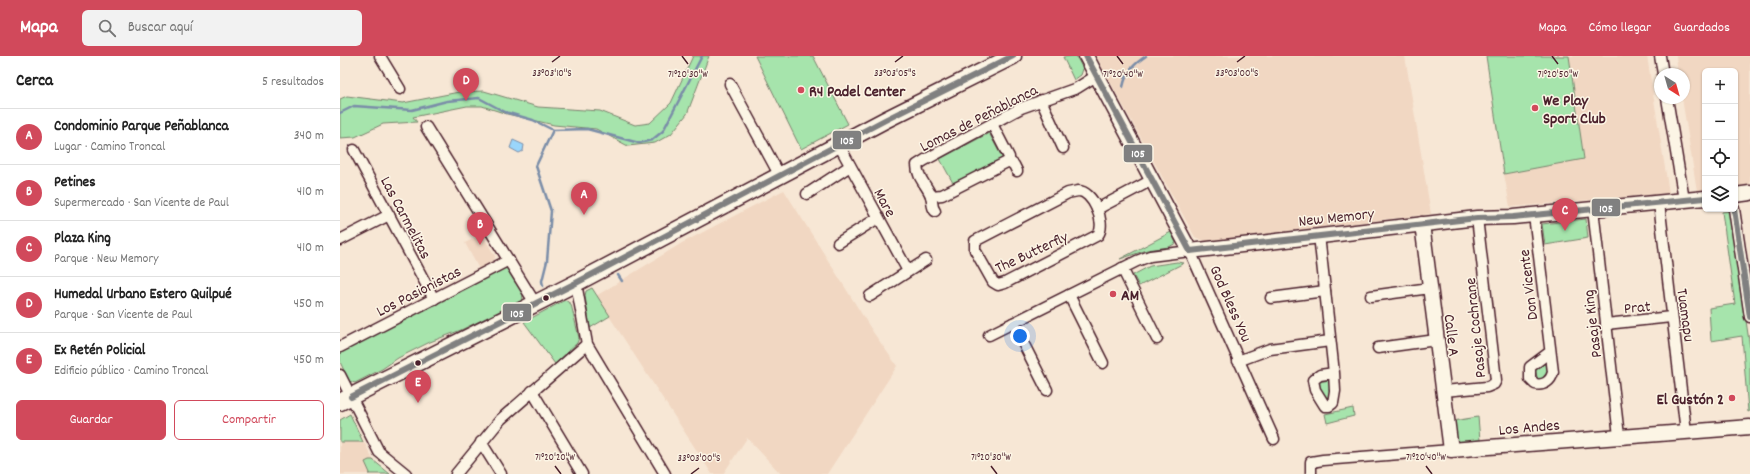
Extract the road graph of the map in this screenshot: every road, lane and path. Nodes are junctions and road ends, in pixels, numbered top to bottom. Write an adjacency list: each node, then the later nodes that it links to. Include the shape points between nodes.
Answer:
1 (380, 56): 8 (street)
2 (1013, 56): 13 (main road)
3 (1086, 56): 6 (street, God Bless You)
4 (1660, 56): 5 (street)
5 (1662, 68)
6 (1096, 76): 9 (street, Lomas de Peñablanca, via 1077,88); 20 (street, God Bless You)
7 (730, 84): 19 (street)
8 (400, 89)
9 (1041, 100): 11 (street, Lomas de Peñablanca); 14 (street)
10 (1668, 104): 26 (street)
11 (992, 124): 16 (street); 24 (street, Lomas de Peñablanca, via 917,165 917,173)
12 (426, 127): 41 (street)
13 (839, 145): 17 (street, Mare); 19 (main road)
14 (1063, 148)
15 (354, 150): 32 (street, Las Carmelitas)
16 (1009, 161): 18 (street); 24 (street, via 942,195)
17 (850, 166): 22 (street); 34 (street, Mare)
18 (1017, 172)
19 (780, 176): 45 (main road)
20 (1152, 180): 28 (street); 40 (street, God Bless You)
21 (1750, 193): 23 (street)
22 (807, 194)
23 (1738, 195)
24 (931, 196): 30 (street)
25 (1702, 198): 26 (street, New Memory)
26 (1684, 200): 27 (street, New Memory)
27 (1658, 203): 29 (street, New Memory); 55 (street, Tuamapu)
28 (1096, 209): 28 (street, The Butterfly, via 1083,191 1068,193 979,237 975,240 975,250 993,282 1000,285 1098,235 1102,229 1101,218)
29 (1593, 209): 33 (street, New Memory); 57 (street, Pasaje King)
30 (935, 211)
31 (1734, 212): 54 (street)
32 (388, 215): 38 (street); 52 (street, Las Carmelitas)
33 (1534, 215): 35 (street, New Memory); 65 (street, Don Vicente)
34 (878, 218): 39 (street); 44 (street, Mare)
35 (1477, 218): 36 (street, New Memory); 72 (street, Pasaje Cochrane, via 1496,380 1487,387)
36 (1422, 224): 37 (street, New Memory); 46 (street, Calle A)
37 (1319, 235): 40 (street, New Memory); 47 (street)
38 (340, 240)
39 (838, 244)
40 (1190, 251): 43 (street, New Memory, via 1150,256); 66 (street, God Bless You)
41 (509, 260): 52 (street, Los Pasionistas); 53 (street)
42 (926, 260): 44 (street)
43 (1122, 268): 48 (street, New Memory); 59 (street)
44 (908, 271): 49 (street)
45 (576, 283): 53 (main road); 62 (street)
46 (1430, 288): 50 (street); 60 (street, Calle A)
47 (1325, 291): 51 (street); 61 (street)
48 (1069, 294): 56 (street, New Memory); 67 (street)
49 (870, 296)
50 (1371, 296)
51 (1270, 298)
52 (434, 299): 63 (street, Los Pasionistas)
53 (535, 303): 73 (main road)
54 (1750, 317)
55 (1671, 318): 57 (street, Prat); 75 (street, Tuamapu)
56 (1013, 323): 58 (street, New Memory); 70 (street)
57 (1606, 324): 76 (street, Pasaje King)
58 (989, 335)
59 (1157, 339)
60 (1436, 340): 64 (street); 72 (street, Calle A)
61 (1330, 341): 66 (street, via 1270,349); 68 (street)
62 (587, 344): 71 (street); 84 (street)
63 (340, 347)
64 (1378, 348)
65 (1550, 352)
66 (1238, 361): 77 (street, God Bless You)
67 (1103, 363)
68 (1334, 372)
69 (340, 375): 73 (street)
70 (1047, 390)
71 (532, 391): 78 (street, via 500,419); 83 (street)
72 (1444, 391): 79 (street, Calle A)
73 (345, 399): 80 (street, via 379,452)
74 (1750, 427): 75 (street, Los Andes)
75 (1686, 432): 76 (street, Los Andes)
76 (1620, 436): 79 (street, Los Andes)
77 (1274, 439)
78 (481, 442): 81 (street); 82 (street)
79 (1451, 450): 85 (street, Los Andes, via 1311,462)
80 (406, 474)
81 (456, 474)
82 (501, 474)
83 (582, 474)
84 (665, 474)
85 (1311, 474)

